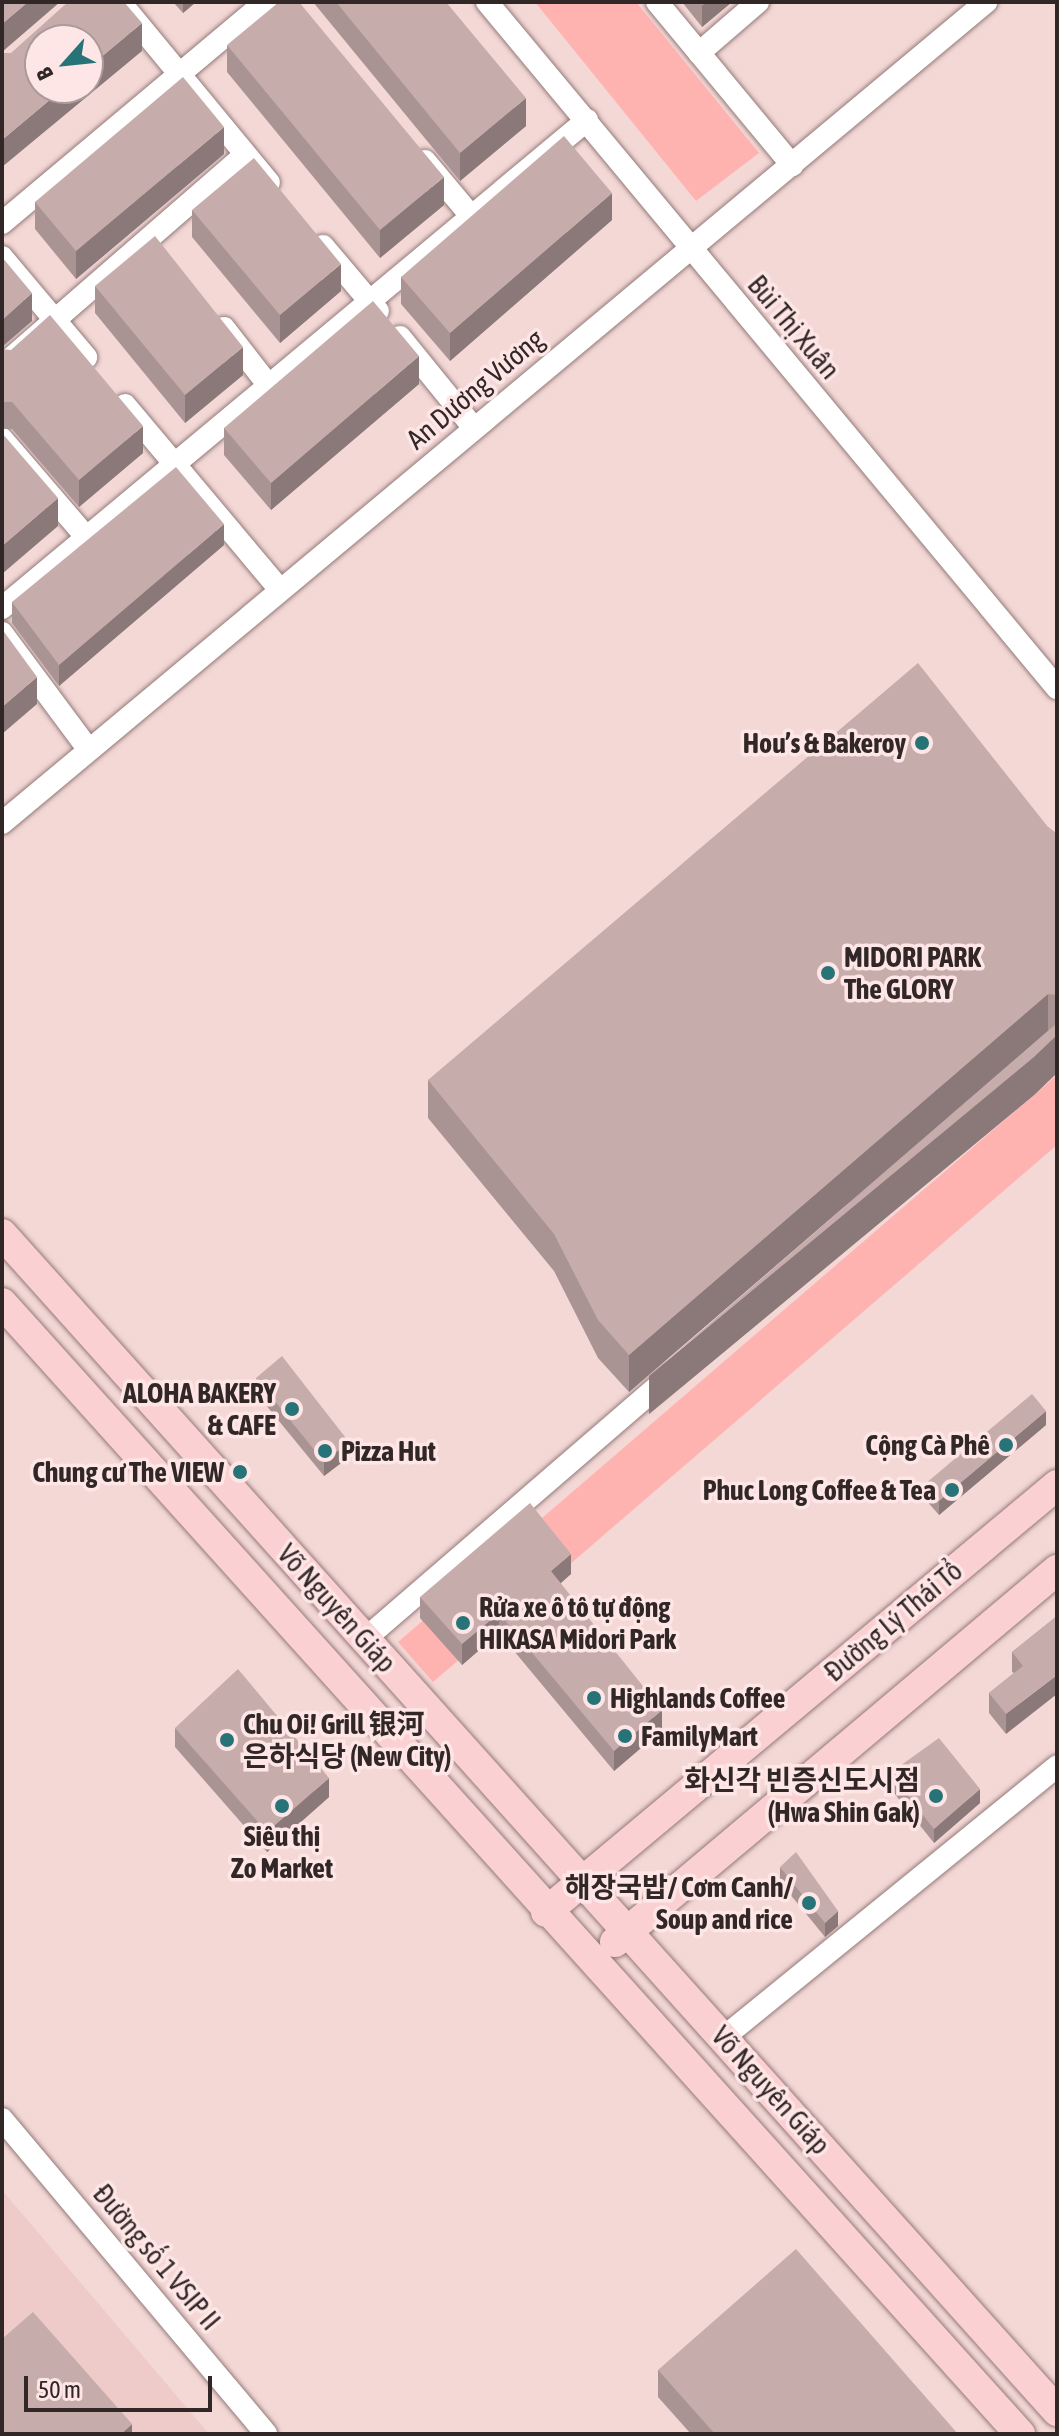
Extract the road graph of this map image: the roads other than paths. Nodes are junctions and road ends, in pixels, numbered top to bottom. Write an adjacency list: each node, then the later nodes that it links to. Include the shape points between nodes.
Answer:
1 (120, 2): 8 (street)
2 (265, 2): 8 (street)
3 (487, 2): 9 (street, Bùi Thị Xuân)
4 (657, 2): 7 (street)
5 (758, 2): 7 (street)
6 (977, 5): 12 (street, An Dương Vương)
7 (699, 53): 12 (street)
8 (182, 72): 11 (street); 15 (street)
9 (587, 120): 14 (street); 18 (street, Bùi Thị Xuân)
10 (412, 145): 14 (street)
11 (245, 155): 13 (street); 17 (street)
12 (792, 165): 18 (street, An Dương Vương)
13 (287, 204)
14 (471, 216): 21 (street)
15 (2, 223)
16 (308, 228): 21 (street)
17 (152, 236): 20 (street); 23 (street)
18 (690, 249): 26 (street, An Dương Vương); 33 (street, Bùi Thị Xuân)
19 (2, 257): 23 (street)
20 (170, 259)
21 (370, 300): 25 (street); 26 (street)
22 (207, 306): 25 (street)
23 (55, 320): 24 (street); 28 (street)
24 (2, 366)
25 (270, 387): 28 (street)
26 (474, 428): 30 (street, An Dương Vương)
27 (2, 439): 29 (street)
28 (175, 466): 29 (street); 30 (street)
29 (88, 539): 31 (street)
30 (280, 590): 34 (street, An Dương Vương)
31 (2, 608)
32 (2, 633): 34 (street)
33 (1057, 688)
34 (88, 749): 35 (street, An Dương Vương)
35 (2, 823)
36 (2, 1234): 41 (main road, Võ Nguyên Giáp)
37 (2, 1303): 44 (main road, Võ Nguyên Giáp)
38 (687, 1361): 41 (street)
39 (1057, 1485): 43 (main road, Đường Lý Thái Tổ)
40 (1057, 1570): 45 (main road)
41 (365, 1639): 43 (main road, Võ Nguyên Giáp)
42 (1057, 1766): 47 (street)
43 (584, 1877): 44 (main road, Đường Lý Thái Tổ); 45 (main road, Võ Nguyên Giáp)
44 (546, 1912): 46 (main road, Võ Nguyên Giáp)
45 (629, 1931): 46 (main road); 47 (main road, Võ Nguyên Giáp)
46 (596, 1959): 51 (main road, Võ Nguyên Giáp)
47 (724, 2037): 49 (main road, Võ Nguyên Giáp)
48 (2, 2119): 50 (street, Đường số 1 VSIP II)
49 (1057, 2411)
50 (266, 2434)
51 (1020, 2434)

